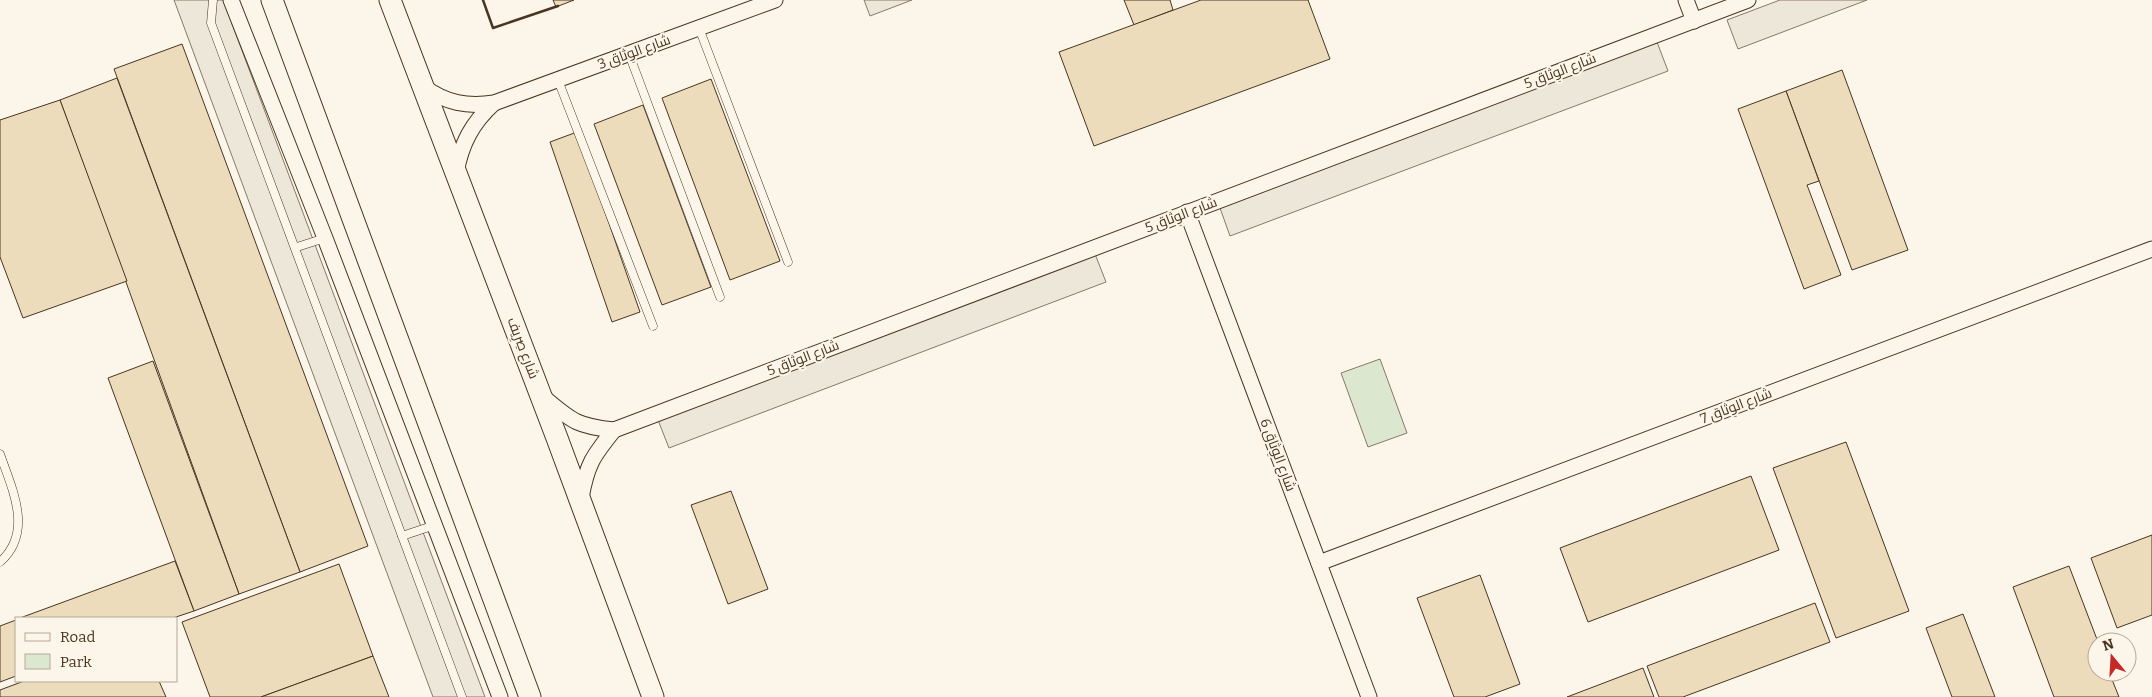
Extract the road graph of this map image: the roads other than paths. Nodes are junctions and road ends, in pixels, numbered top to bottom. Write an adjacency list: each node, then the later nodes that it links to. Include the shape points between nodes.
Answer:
1 (213, 0): 17 (lane, via 212,23)
2 (231, 0): 16 (street)
3 (272, 0): 32 (street)
4 (390, 0): 12 (street, شارع صِرِيف)
5 (775, 0): 9 (street, شارع الوِثاق 3)
6 (1686, 0): 8 (street)
7 (1748, 0): 8 (street, شارع الوِثاق 5)
8 (1694, 21): 15 (street, شارع الوِثاق 5)
9 (699, 28): 10 (street, شارع الوِثاق 3); 19 (lane)
10 (629, 54): 11 (street, شارع الوِثاق 3); 20 (lane)
11 (558, 80): 13 (street, شارع الوِثاق 3); 21 (lane)
12 (424, 88): 13 (street, شارع الوِثاق 3, via 450,102 464,105); 14 (street, شارع صِرِيف)
13 (494, 103): 14 (street, شارع الوِثاق 3, via 463,142)
14 (455, 175): 22 (street, شارع صِرِيف)
15 (1187, 212): 23 (street, شارع الوِثاق 5); 29 (street, شارع الوِثاق 6)
16 (325, 238): 17 (lane); 26 (street)
17 (297, 247): 27 (lane)
18 (2152, 250): 29 (street, شارع الوِثاق 7)
19 (788, 262)
20 (720, 297)
21 (653, 326)
22 (542, 396): 23 (street, شارع الوِثاق 5, via 575,423); 25 (street, شارع صِرِيف)
23 (614, 430): 25 (street, شارع الوِثاق 5, via 591,458)
24 (0, 454): 28 (lane, via 19,512 14,544)
25 (580, 500): 33 (street, شارع صِرِيف)
26 (435, 525): 27 (lane); 31 (street)
27 (402, 536): 30 (lane)
28 (0, 562)
29 (1319, 563): 34 (street, شارع الوِثاق 6)
30 (462, 697)
31 (500, 697)
32 (530, 697)
33 (653, 697)
34 (1369, 697)

